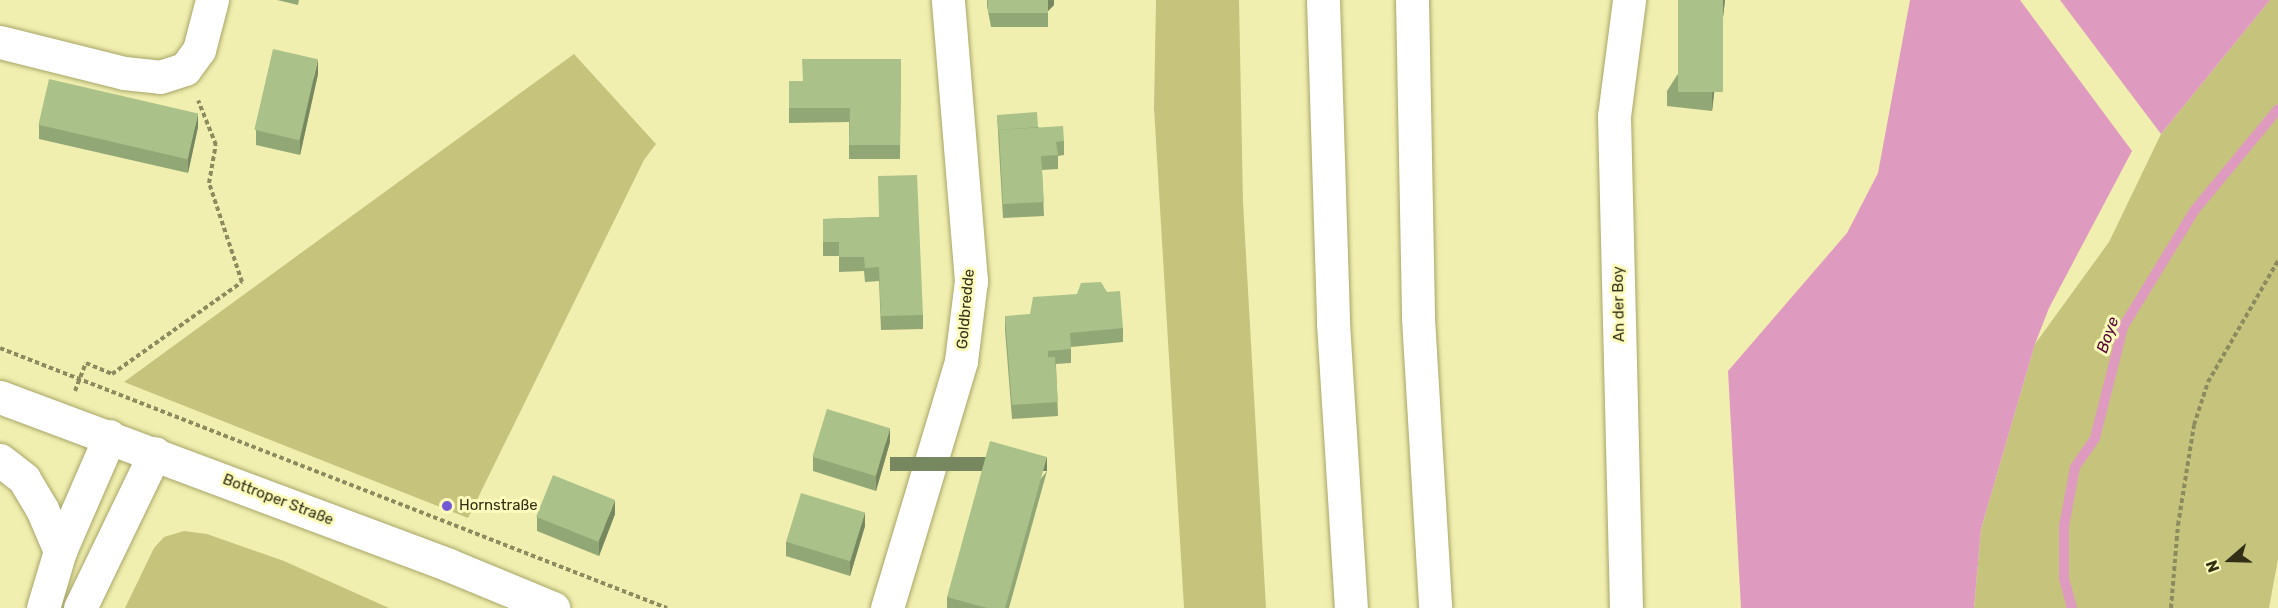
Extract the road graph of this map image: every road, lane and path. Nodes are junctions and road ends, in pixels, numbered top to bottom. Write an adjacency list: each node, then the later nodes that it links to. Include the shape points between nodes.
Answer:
1 (212, 0): 7 (main road, via 199,50)
2 (948, 0): 21 (main road, Goldbredde, via 971,281 961,361)
3 (1323, 0): 22 (main road, via 1333,322)
4 (1412, 0): 23 (main road, via 1418,318)
5 (1629, 0): 24 (main road, An der Boy, via 1614,117)
6 (0, 42): 7 (main road, via 124,74 160,77)
7 (186, 69): 10 (path, via 216,145 209,183 242,282 112,374 86,363)
8 (2278, 261): 25 (path, via 2208,382 2198,415 2178,525)
9 (0, 348): 10 (path)
10 (81, 377): 12 (path); 20 (path)
11 (0, 397): 12 (main road, Bottroper Straße)
12 (65, 420): 13 (main road, Bottroper Straße)
13 (110, 436): 14 (main road, Bottroper Straße); 16 (main road)
14 (155, 453): 18 (main road); 19 (main road, Bottroper Straße)
15 (0, 460): 16 (main road, via 24,479)
16 (60, 551): 17 (main road)
17 (43, 608)
18 (80, 608)
19 (553, 608)
20 (667, 608)
21 (887, 608)
22 (1351, 608)
23 (1435, 608)
24 (1626, 608)
25 (2171, 608)

